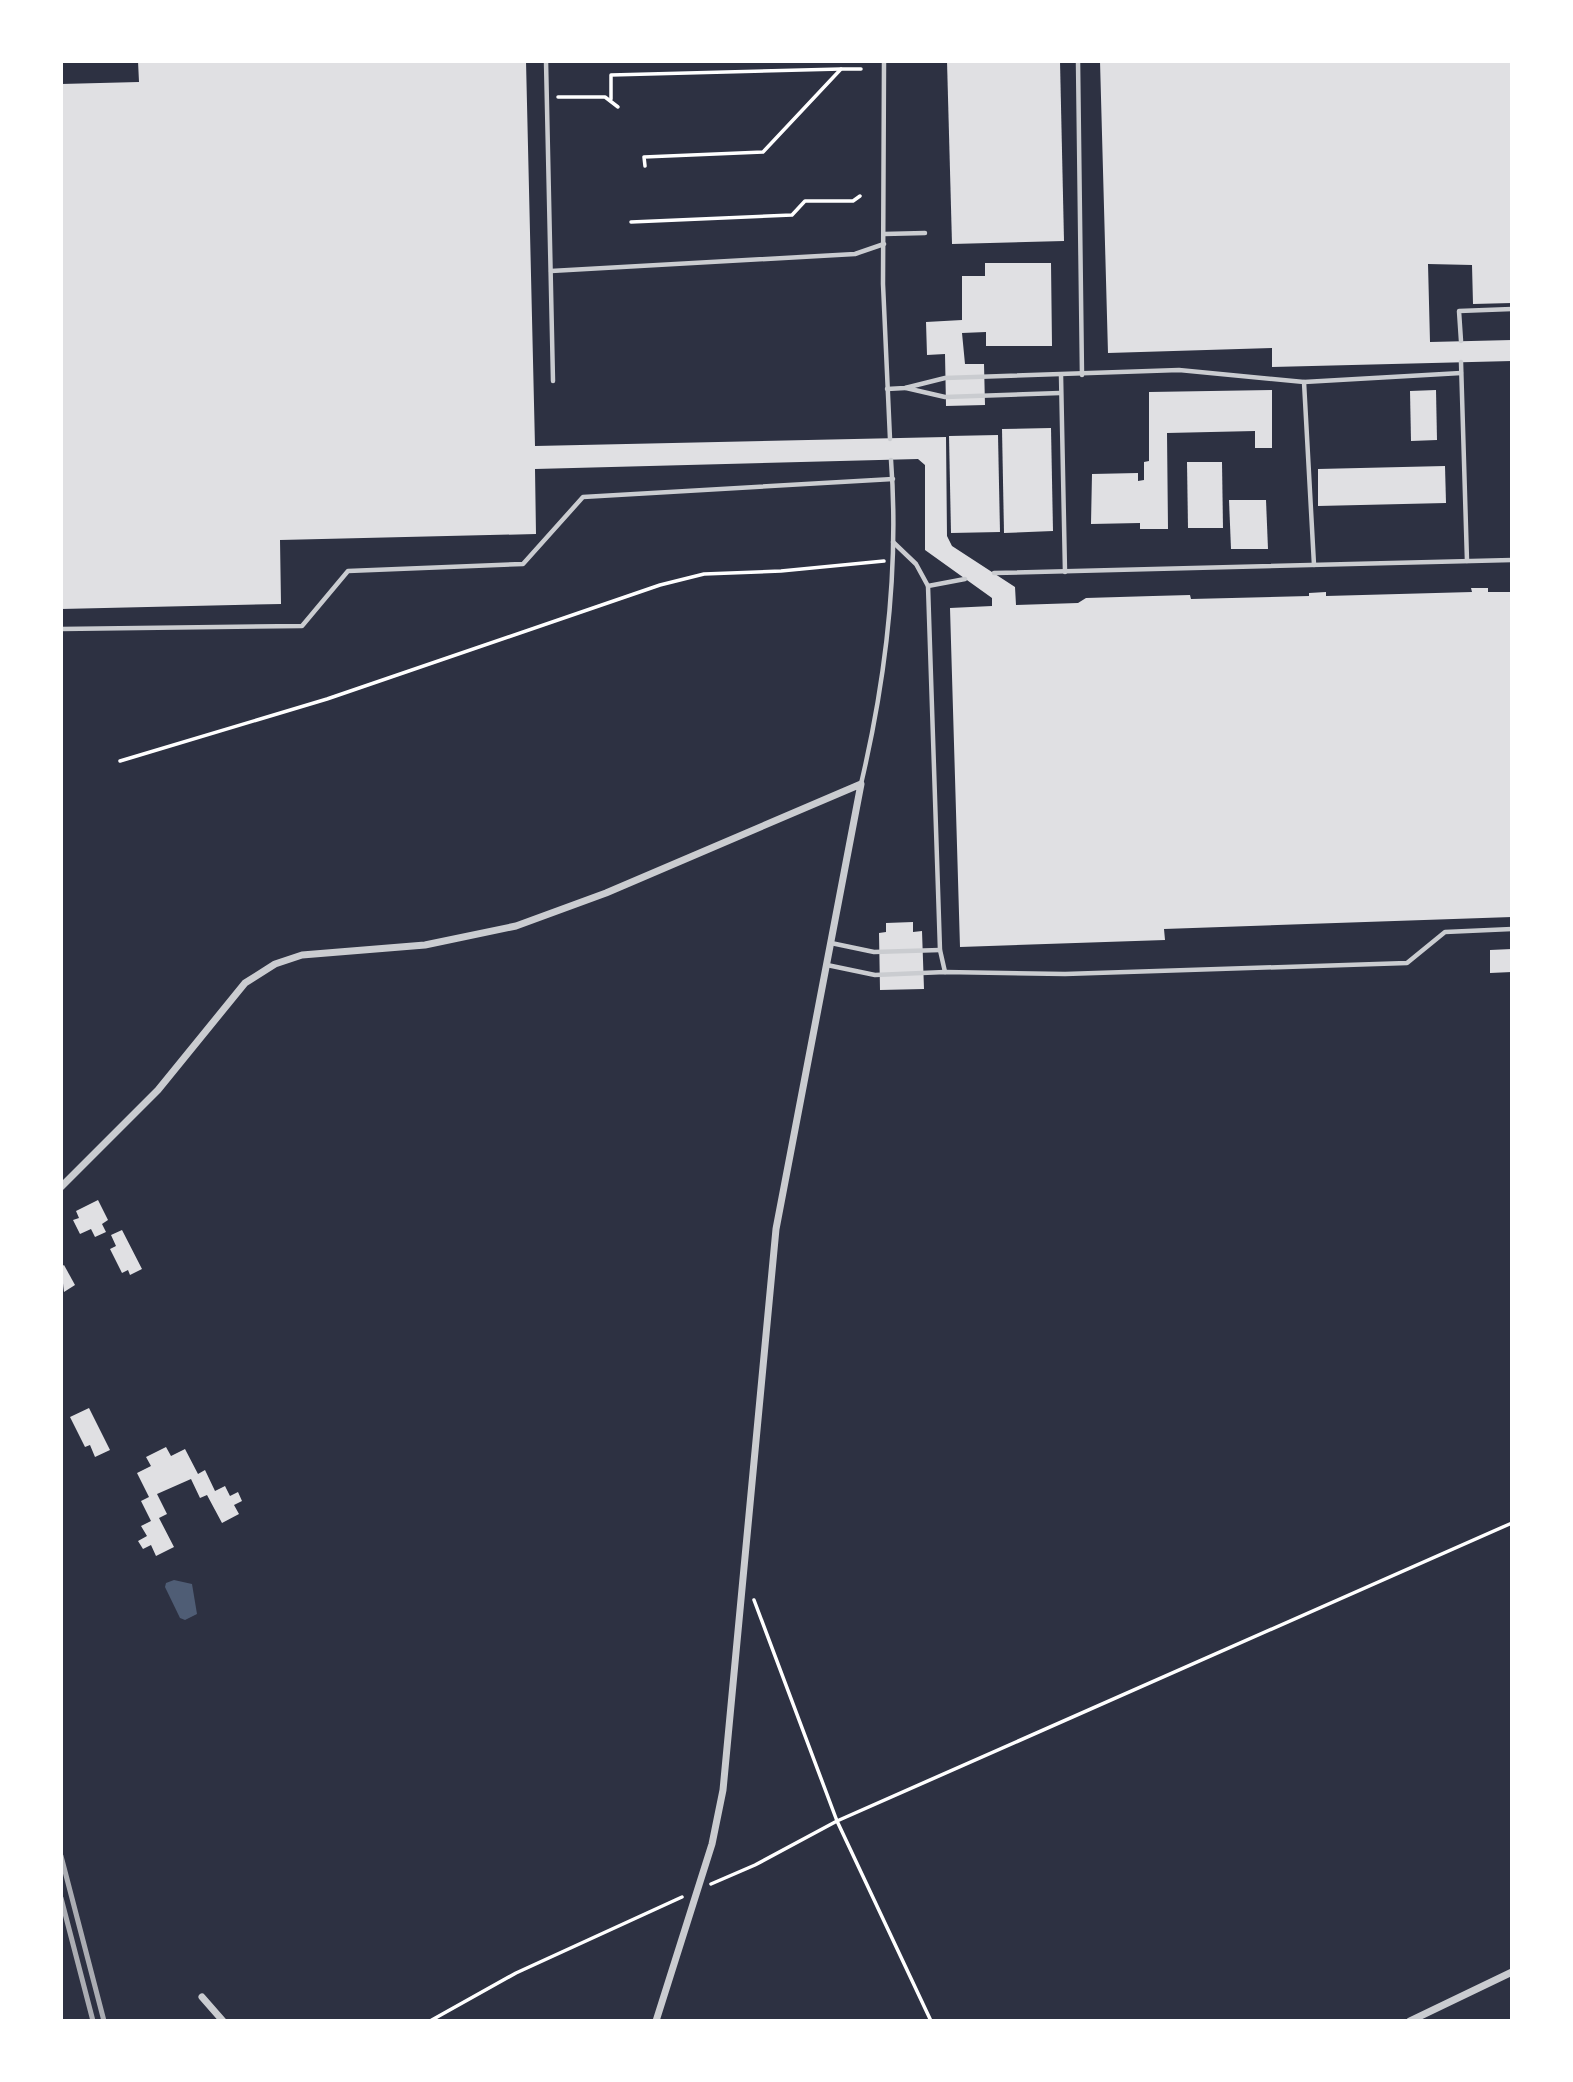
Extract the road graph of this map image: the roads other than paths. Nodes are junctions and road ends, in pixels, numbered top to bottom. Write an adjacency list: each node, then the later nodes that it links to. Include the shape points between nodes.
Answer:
1 (546, 61): 7 (lane)
2 (884, 61): 5 (lane)
3 (1078, 61): 13 (lane)
4 (925, 233): 5 (lane)
5 (884, 234): 6 (lane)
6 (884, 244): 7 (lane, via 855,254); 17 (lane)
7 (551, 271): 14 (lane)
8 (1512, 309): 9 (lane, via 1459,311)
9 (1461, 341)
10 (1461, 362): 11 (lane)
11 (1461, 373): 15 (lane); 24 (lane)
12 (1061, 375): 13 (lane); 16 (lane, via 945,378); 18 (lane)
13 (1082, 375): 15 (lane, via 1179,370)
14 (553, 381)
15 (1304, 382): 25 (lane)
16 (905, 388): 17 (lane); 18 (lane, via 945,397)
17 (887, 389): 19 (lane)
18 (1060, 393): 26 (lane)
19 (890, 439)
20 (891, 460): 21 (lane)
21 (893, 479): 22 (lane); 30 (lane, via 583,497 523,564 348,571 302,626)
22 (893, 542): 29 (lane, via 916,564); 31 (lane, via 874,727)
23 (1512, 559): 24 (lane)
24 (1466, 561): 25 (lane)
25 (1314, 565): 26 (lane)
26 (1065, 572): 27 (lane)
27 (994, 573)
28 (965, 579): 29 (lane)
29 (928, 586): 34 (lane)
30 (61, 629)
31 (861, 784): 33 (street); 37 (street, via 617,889 516,926 425,945 302,955 275,964 245,982 158,1090)
32 (1512, 929): 36 (lane, via 1445,932 1407,963 1065,974)
33 (831, 943): 34 (lane, via 874,952); 35 (street)
34 (940, 950): 36 (lane)
35 (827, 965): 36 (lane, via 875,975); 41 (street, via 775,1229 723,1790 712,1844)
36 (945, 972)
37 (61, 1187)
38 (1512, 1972): 42 (street)
39 (202, 1997): 40 (street)
40 (223, 2021)
41 (656, 2021)
42 (1410, 2021)

